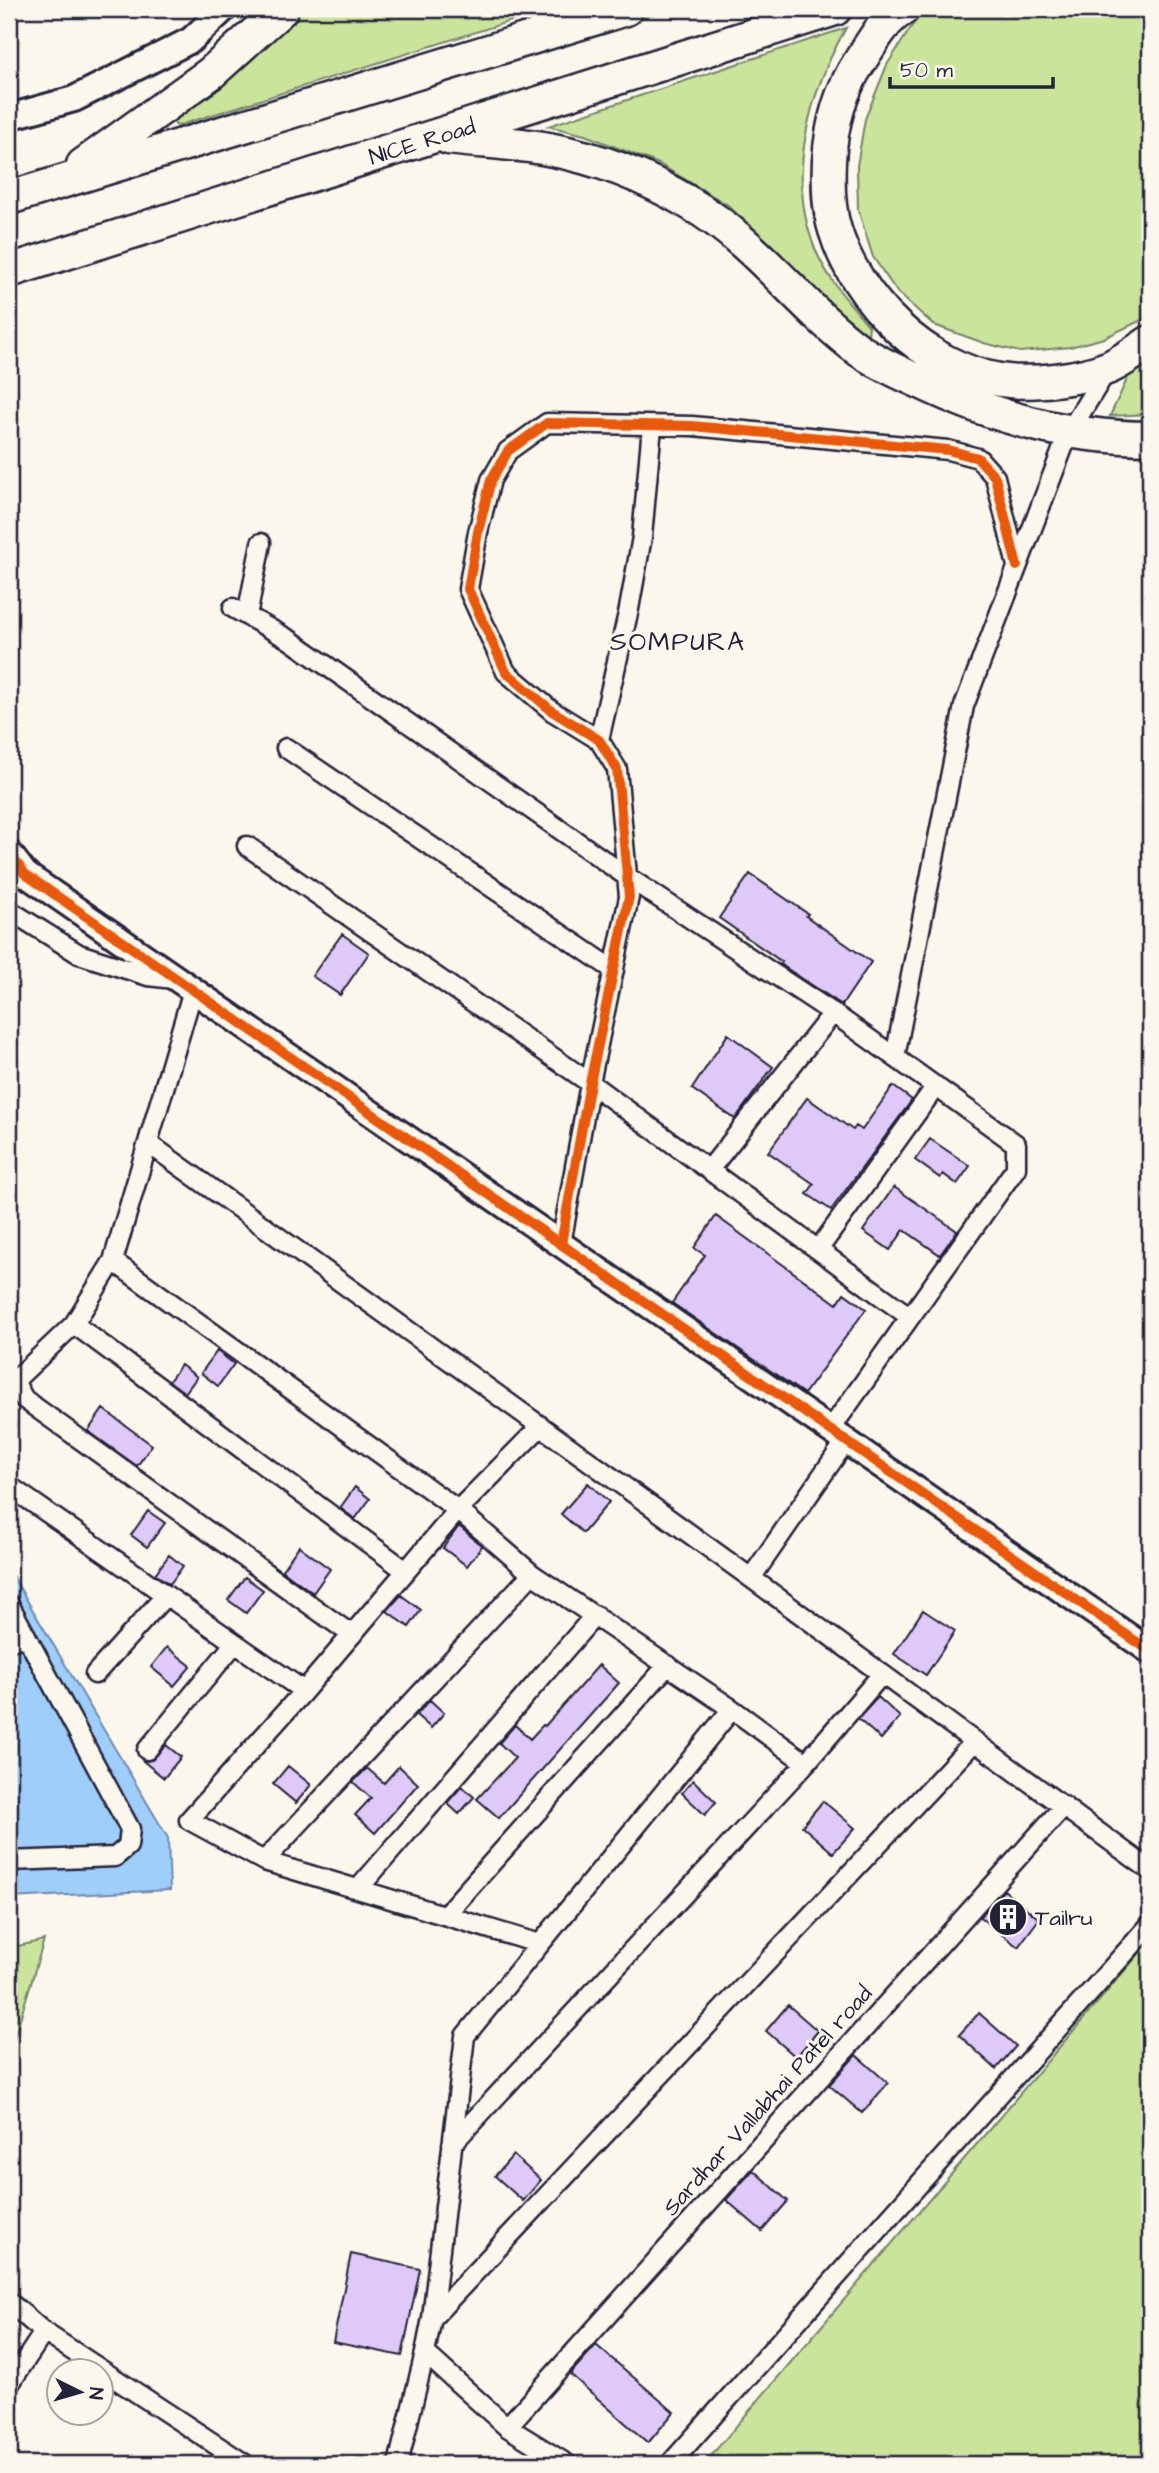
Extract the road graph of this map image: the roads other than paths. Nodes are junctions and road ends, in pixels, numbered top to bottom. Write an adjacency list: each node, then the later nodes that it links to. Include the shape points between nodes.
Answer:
1 (223, 9): 6 (street, via 191,40 74,99)
2 (282, 9): 8 (highway, via 211,73)
3 (626, 9): 8 (highway)
4 (835, 9): 7 (highway, NICE Road)
5 (903, 9): 12 (highway, via 889,17 852,74 830,142 829,201 835,230 860,284 905,334 975,374 1026,382)
6 (9, 117)
7 (437, 136): 10 (highway, NICE Road); 14 (highway, via 547,149 638,176 692,204 744,243 860,351 986,411)
8 (60, 181): 9 (highway)
9 (9, 198)
10 (9, 271)
11 (1150, 342): 12 (highway)
12 (1108, 368): 14 (street)
13 (652, 426): 17 (street, via 948,450 978,458 995,477); 18 (street, via 642,537); 18 (street, via 547,424 508,452 491,480 468,589 506,672 552,711)
14 (1069, 432): 15 (highway); 17 (street)
15 (1150, 438)
16 (261, 543): 22 (street, via 240,612 290,640)
17 (1017, 566): 27 (street, via 964,706)
18 (599, 740): 22 (street, via 617,769)
19 (286, 748): 24 (street)
20 (247, 846): 28 (street)
21 (9, 853): 25 (street, via 25,874)
22 (626, 876): 24 (street, via 629,897); 26 (street)
23 (9, 910): 25 (street, via 79,954)
24 (614, 970): 28 (street)
25 (186, 985): 30 (street); 32 (street)
26 (834, 1013): 27 (street); 31 (street)
27 (895, 1058): 29 (street)
28 (590, 1083): 31 (street); 32 (street)
29 (936, 1086): 33 (street); 35 (street, via 1016,1144 1016,1168)
30 (148, 1143): 34 (street); 38 (street)
31 (709, 1170): 33 (street)
32 (561, 1244): 39 (street)
33 (818, 1250): 35 (street)
34 (113, 1261): 36 (street); 41 (street)
35 (910, 1317): 39 (street)
36 (74, 1324): 37 (street); 42 (street)
37 (11, 1382): 48 (street, via 24,1399)
38 (541, 1426): 41 (street); 44 (street)
39 (838, 1436): 44 (street); 51 (street)
40 (9, 1486): 45 (street)
41 (458, 1510): 42 (street); 43 (street)
42 (406, 1571): 48 (street)
43 (532, 1574): 47 (street); 62 (street)
44 (751, 1578): 54 (street)
45 (166, 1595): 50 (street); 53 (street)
46 (9, 1604): 49 (street)
47 (595, 1615): 52 (street); 64 (street)
48 (352, 1635): 55 (street)
49 (17, 1639): 61 (street, via 130,1829 128,1846 115,1857)
50 (235, 1643): 55 (street); 58 (street)
51 (1150, 1651)
52 (668, 1665): 56 (street); 65 (street)
53 (95, 1674)
54 (883, 1674): 57 (street); 59 (street)
55 (304, 1691): 62 (street, via 189,1820)
56 (732, 1709): 59 (street); 67 (street)
57 (975, 1741): 60 (street); 70 (street)
58 (147, 1750)
59 (806, 1763): 68 (street)
60 (1064, 1806): 63 (street); 74 (street, Sardhar Vallabhai Patel road)
61 (9, 1861)
62 (264, 1861): 64 (street)
63 (1150, 1870)
64 (359, 1888): 65 (street)
65 (446, 1914): 67 (street)
66 (1150, 1925): 78 (street)
67 (540, 1944): 68 (street, via 465,2036)
68 (452, 2144): 70 (street)
69 (9, 2302): 71 (street)
70 (432, 2318): 72 (street)
71 (44, 2332): 73 (street); 75 (street)
72 (425, 2353): 74 (street); 76 (street)
73 (9, 2385)
74 (507, 2427): 77 (street)
75 (245, 2464)
76 (398, 2464)
77 (566, 2464)
78 (670, 2464)

